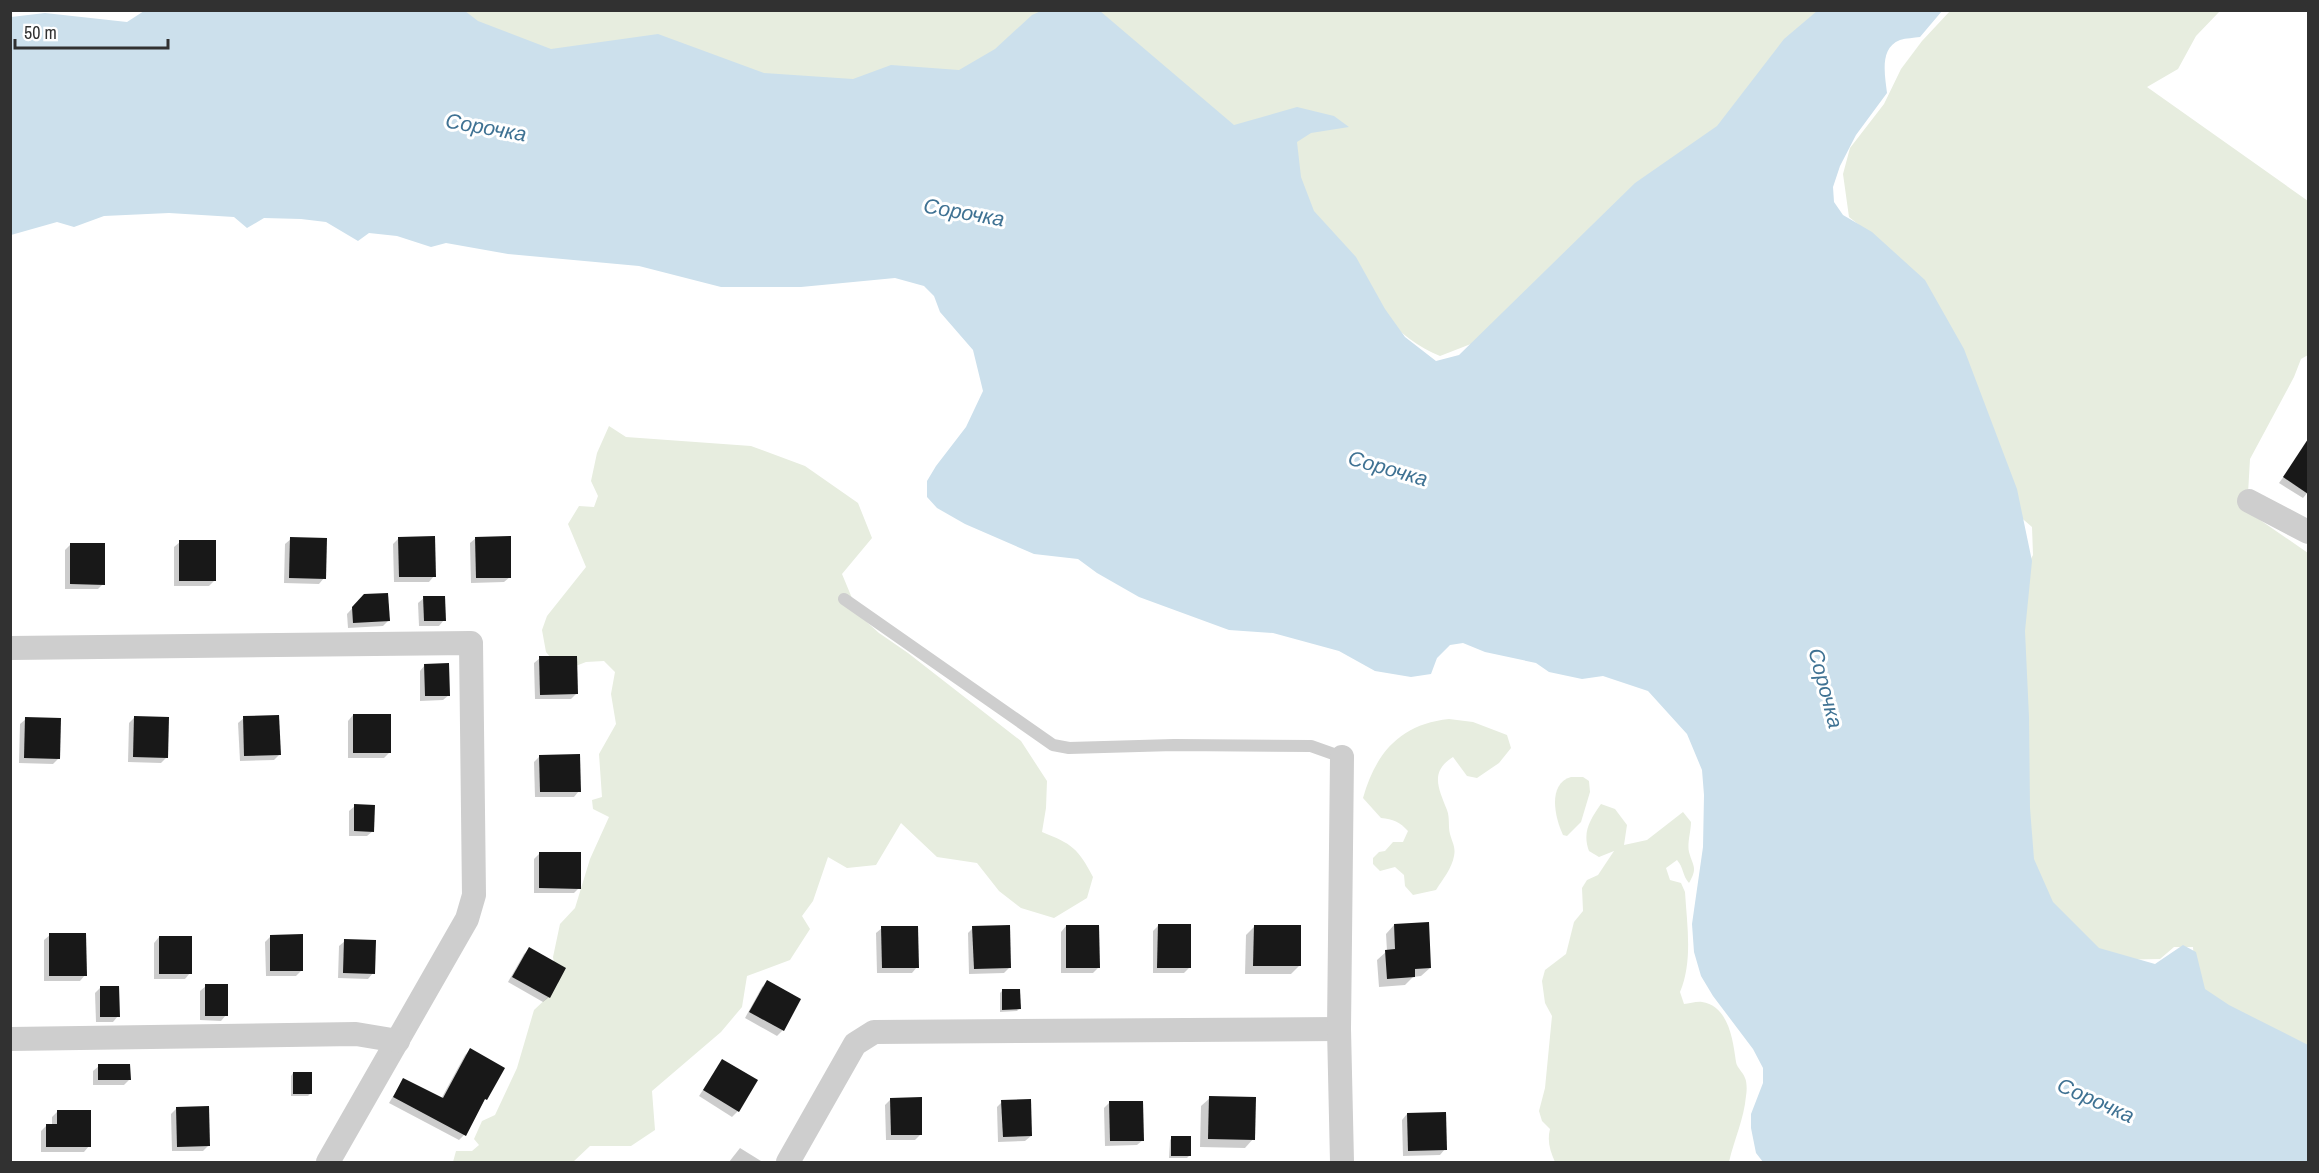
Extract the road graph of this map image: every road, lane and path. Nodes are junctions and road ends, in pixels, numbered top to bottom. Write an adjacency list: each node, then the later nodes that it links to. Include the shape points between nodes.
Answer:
1 (2249, 501): 2 (street)
2 (2308, 532)
3 (844, 599): 5 (lane, via 1053,745 1311,746)
4 (10, 648): 8 (street, via 471,643 474,896 467,919)
5 (1342, 757): 6 (street)
6 (1339, 1029): 10 (street, via 874,1032 855,1044); 11 (street)
7 (10, 1039): 8 (street, via 356,1034)
8 (398, 1041): 9 (street)
9 (328, 1162)
10 (788, 1162)
11 (1342, 1162)

